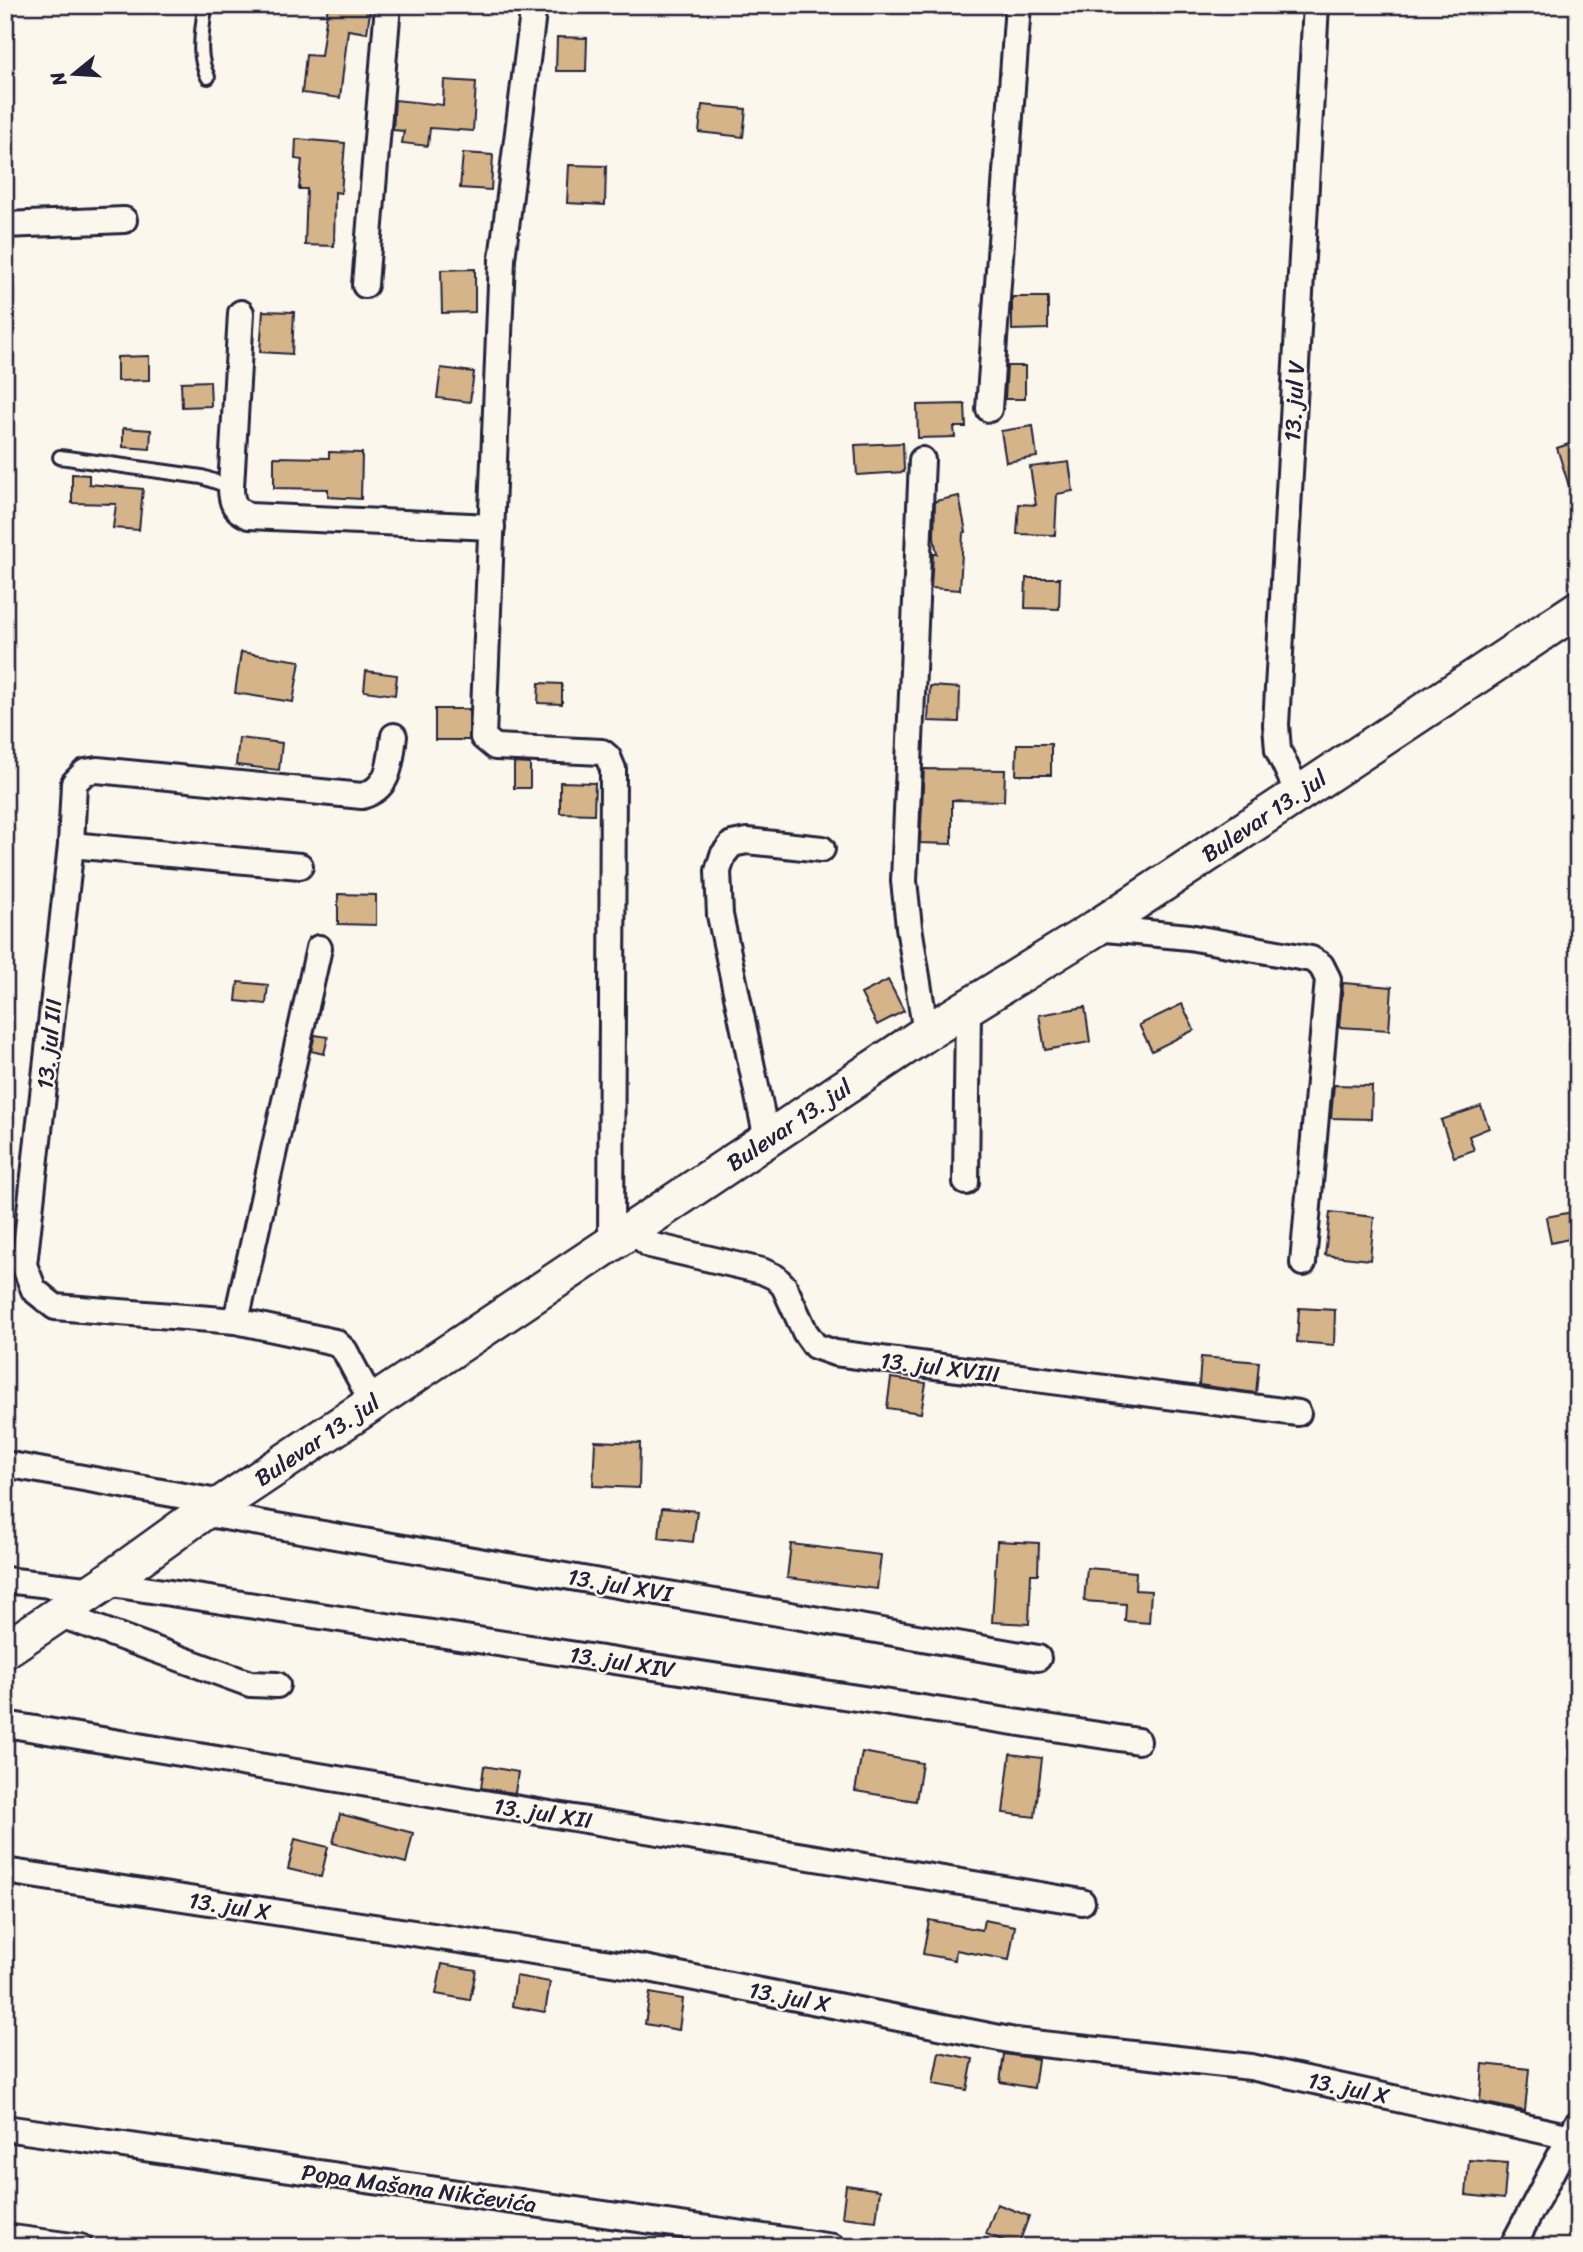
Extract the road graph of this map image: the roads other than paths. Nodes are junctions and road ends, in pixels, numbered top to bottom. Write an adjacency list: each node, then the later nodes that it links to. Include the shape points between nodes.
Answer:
1 (205, 5): 6 (lane, via 200,54)
2 (388, 5): 9 (street)
3 (534, 5): 15 (street, via 502,259)
4 (1018, 5): 11 (street)
5 (1316, 5): 18 (street, 13. jul V, via 1276,725 1278,750)
6 (208, 77)
7 (124, 220): 8 (street)
8 (5, 225)
9 (365, 285)
10 (241, 313): 14 (street)
11 (989, 409)
12 (60, 457): 14 (lane, via 202,477)
13 (922, 460): 25 (street, via 904,881)
14 (231, 487): 15 (street, via 238,512 248,516)
15 (492, 527): 28 (street, via 484,737 495,747 602,752 613,769)
16 (1578, 609): 18 (street, Bulevar 13. jul)
17 (394, 736): 19 (street, 13. jul III, via 387,777 374,793 362,796 85,772 74,783)
18 (1298, 793): 22 (street, Bulevar 13. jul)
19 (71, 845): 21 (street); 30 (street, 13. jul III, via 24,1265 34,1290 55,1307)
20 (822, 849): 26 (street, via 740,842 732,844 718,872 720,915)
21 (300, 866)
22 (1096, 928): 24 (street, Bulevar 13. jul); 29 (street, via 1189,937 1311,959 1321,965 1328,979)
23 (319, 948): 30 (street)
24 (968, 1009): 25 (street, Bulevar 13. jul); 27 (street)
25 (926, 1034): 26 (street, Bulevar 13. jul)
26 (767, 1139): 28 (street, Bulevar 13. jul)
27 (966, 1182)
28 (621, 1237): 31 (street, Bulevar 13. jul); 32 (street, 13. jul XVIII, via 775,1277 815,1346 835,1353)
29 (1303, 1263)
30 (236, 1321): 31 (street, 13. jul III, via 335,1342 345,1351)
31 (372, 1402): 34 (street, Bulevar 13. jul)
32 (1298, 1413)
33 (5, 1464): 34 (street, 13. jul XVI)
34 (213, 1508): 36 (street, Bulevar 13. jul); 39 (street, 13. jul XVI)
35 (5, 1580): 36 (street, 13. jul XIV)
36 (100, 1586): 37 (street, Bulevar 13. jul); 42 (street, 13. jul XIV)
37 (58, 1614): 38 (street, Bulevar 13. jul); 40 (street, via 250,1684)
38 (5, 1650)
39 (1038, 1658)
40 (277, 1685)
41 (5, 1724): 44 (street, 13. jul XII)
42 (1138, 1741)
43 (5, 1871): 46 (street, 13. jul X, via 644,1968 1015,2041 1251,2067)
44 (1082, 1902)
45 (5, 2128): 49 (street, Popa Mašana Nikčevića)
46 (1574, 2130): 50 (street)
47 (5, 2236): 48 (street)
48 (79, 2247)
49 (832, 2247)
50 (1512, 2247)

